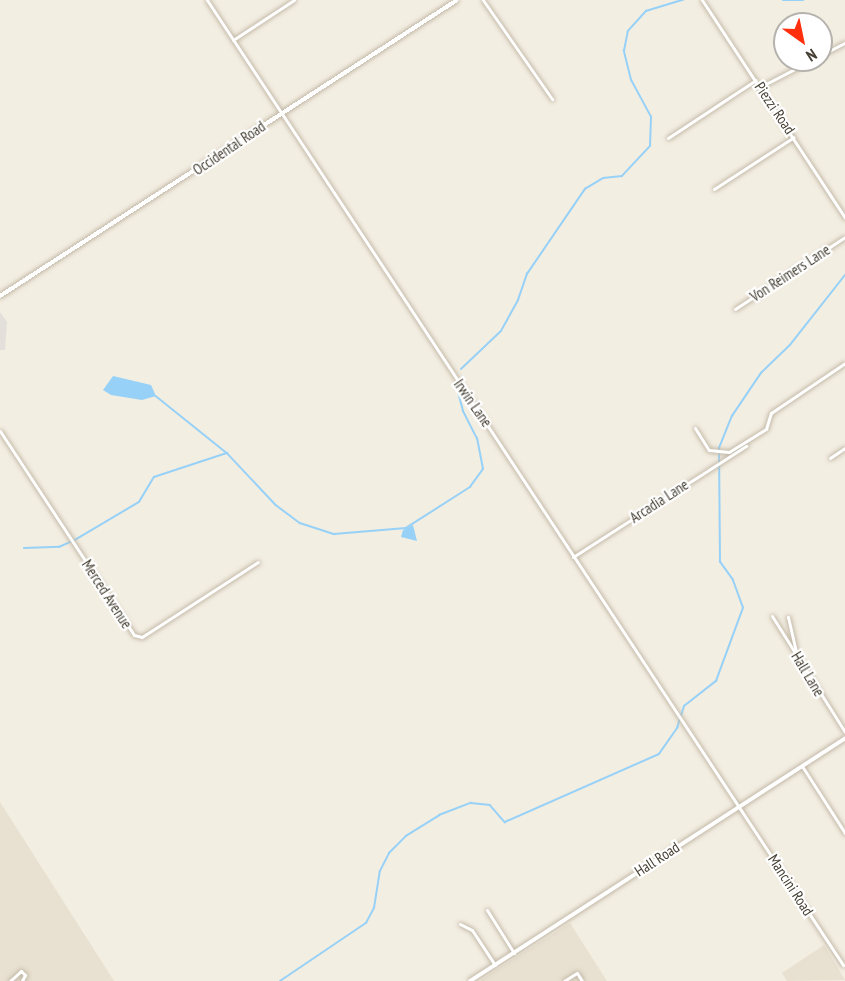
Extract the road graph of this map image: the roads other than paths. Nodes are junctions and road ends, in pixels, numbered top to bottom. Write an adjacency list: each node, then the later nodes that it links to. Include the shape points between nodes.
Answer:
1 (207, 0): 8 (street, Irwin Lane)
2 (284, 0): 7 (street)
3 (294, 0): 7 (street)
4 (457, 0): 13 (street, Occidental Road)
5 (483, 0): 12 (street)
6 (702, 0): 10 (street, Piezzi Road)
7 (287, 4): 8 (street)
8 (233, 40): 13 (street, Irwin Lane)
9 (789, 72): 11 (street)
10 (756, 80): 11 (street, Piezzi Road); 15 (street)
11 (760, 87): 14 (street, Piezzi Road)
12 (552, 99)
13 (280, 113): 19 (street, Occidental Road); 27 (street, Irwin Lane, via 296,130)
14 (794, 137): 16 (street); 17 (street, Piezzi Road)
15 (668, 138)
16 (714, 189)
17 (845, 218)
18 (845, 237): 20 (street, Von Reimers Lane)
19 (0, 296)
20 (735, 309)
21 (845, 363): 22 (street, via 771,413 764,430 729,452 709,450)
22 (695, 428)
23 (0, 432): 28 (street, Merced Avenue, via 135,635 142,637)
24 (746, 446): 27 (street, Arcadia Lane)
25 (845, 448): 26 (street)
26 (831, 458)
27 (573, 557): 35 (street, Irwin Lane)
28 (258, 562)
29 (771, 616): 31 (street, Hall Lane)
30 (788, 617): 31 (street)
31 (796, 656): 32 (street, Hall Lane)
32 (845, 732)
33 (845, 738): 34 (street, Hall Road)
34 (802, 766): 35 (street, Hall Road); 36 (street)
35 (739, 806): 39 (street, Hall Road); 41 (street, Mancini Road)
36 (845, 833)
37 (487, 910): 39 (street)
38 (460, 924): 40 (street, via 472,930)
39 (514, 953): 40 (street, Hall Road)
40 (495, 965): 42 (street, Hall Road)
41 (843, 965)
42 (478, 979): 45 (street, Hall Road)
43 (10, 981): 44 (street, via 21,971 25,975)
44 (22, 981)
45 (470, 981)
46 (564, 981): 47 (street, via 577,973)
47 (582, 981)

